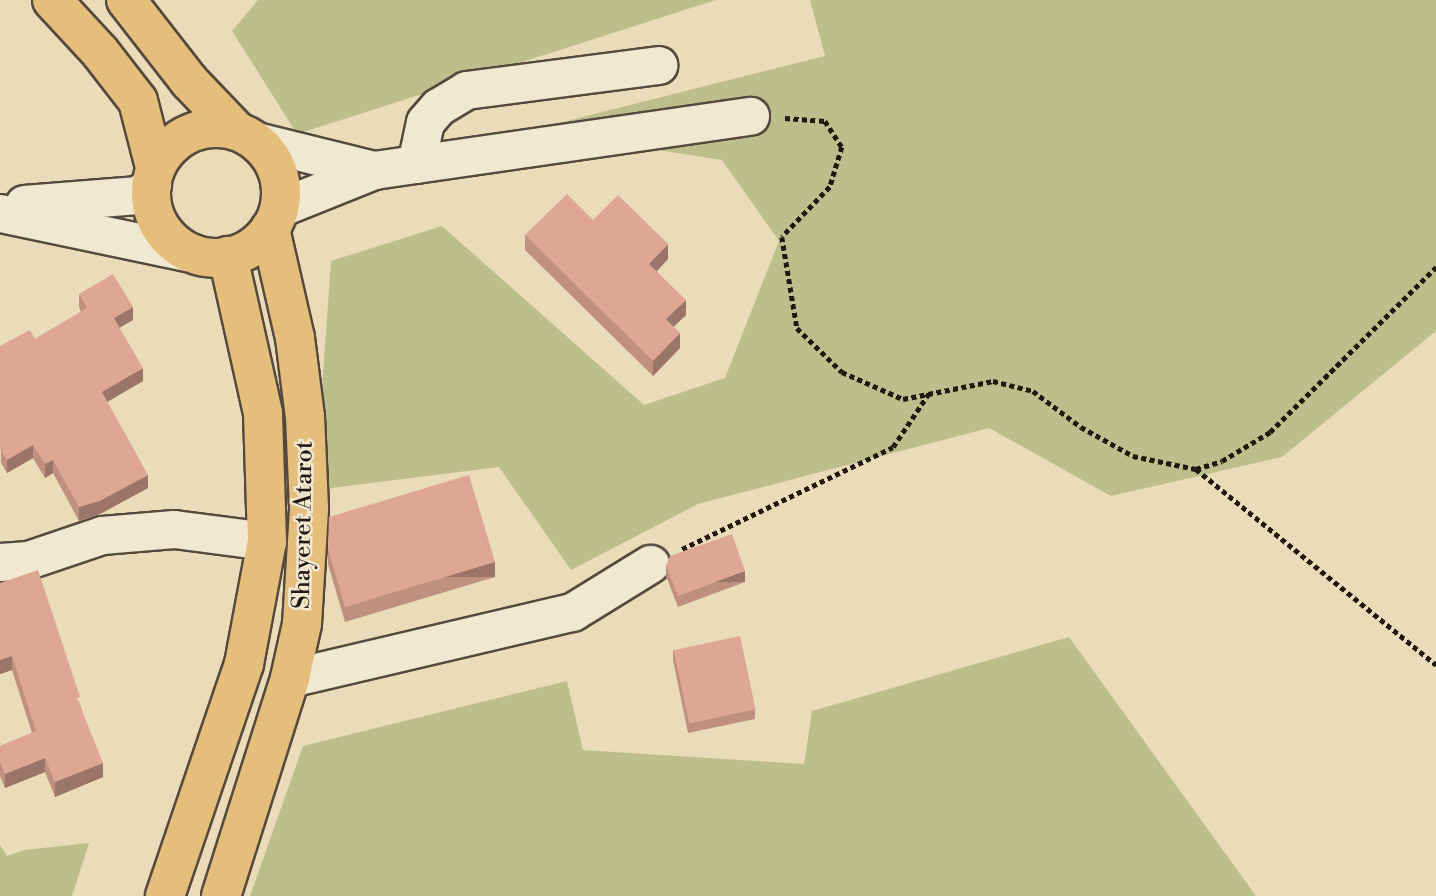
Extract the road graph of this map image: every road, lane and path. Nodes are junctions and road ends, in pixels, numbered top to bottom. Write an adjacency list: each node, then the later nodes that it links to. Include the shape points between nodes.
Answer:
1 (52, 0): 8 (main road, via 138,101)
2 (126, 0): 5 (main road, via 189,81)
3 (658, 65): 6 (street, via 466,90 438,107 425,122)
4 (750, 116): 6 (street); 15 (path, via 825,121 842,147 831,187 782,237 797,328 842,372 903,399)
5 (246, 136): 7 (street); 8 (main road, via 197,131 176,141); 11 (main road, via 272,158 281,185)
6 (416, 164): 7 (street)
7 (374, 170): 11 (street)
8 (154, 175): 9 (street, via 138,195); 12 (main road, via 151,201 158,222)
9 (0, 206)
10 (0, 213): 12 (street)
11 (275, 218): 13 (main road, via 257,244); 21 (main road, Shayeret Atarot, via 305,417 309,508 302,624)
12 (187, 252): 13 (main road)
13 (228, 256): 17 (main road, Shayeret Atarot, via 263,413)
14 (1435, 271): 16 (path, via 1270,432 1222,461)
15 (929, 393): 16 (path, via 993,381 1033,391 1081,427 1133,456); 19 (path, via 893,447)
16 (1196, 469): 20 (path)
17 (267, 541): 18 (street, via 174,529 102,536 28,560); 22 (main road, Shayeret Atarot, via 244,664)
18 (0, 562)
19 (650, 564): 21 (street, via 572,612)
20 (1436, 665)
21 (290, 678): 23 (main road, Shayeret Atarot)
22 (165, 896)
23 (221, 896)

